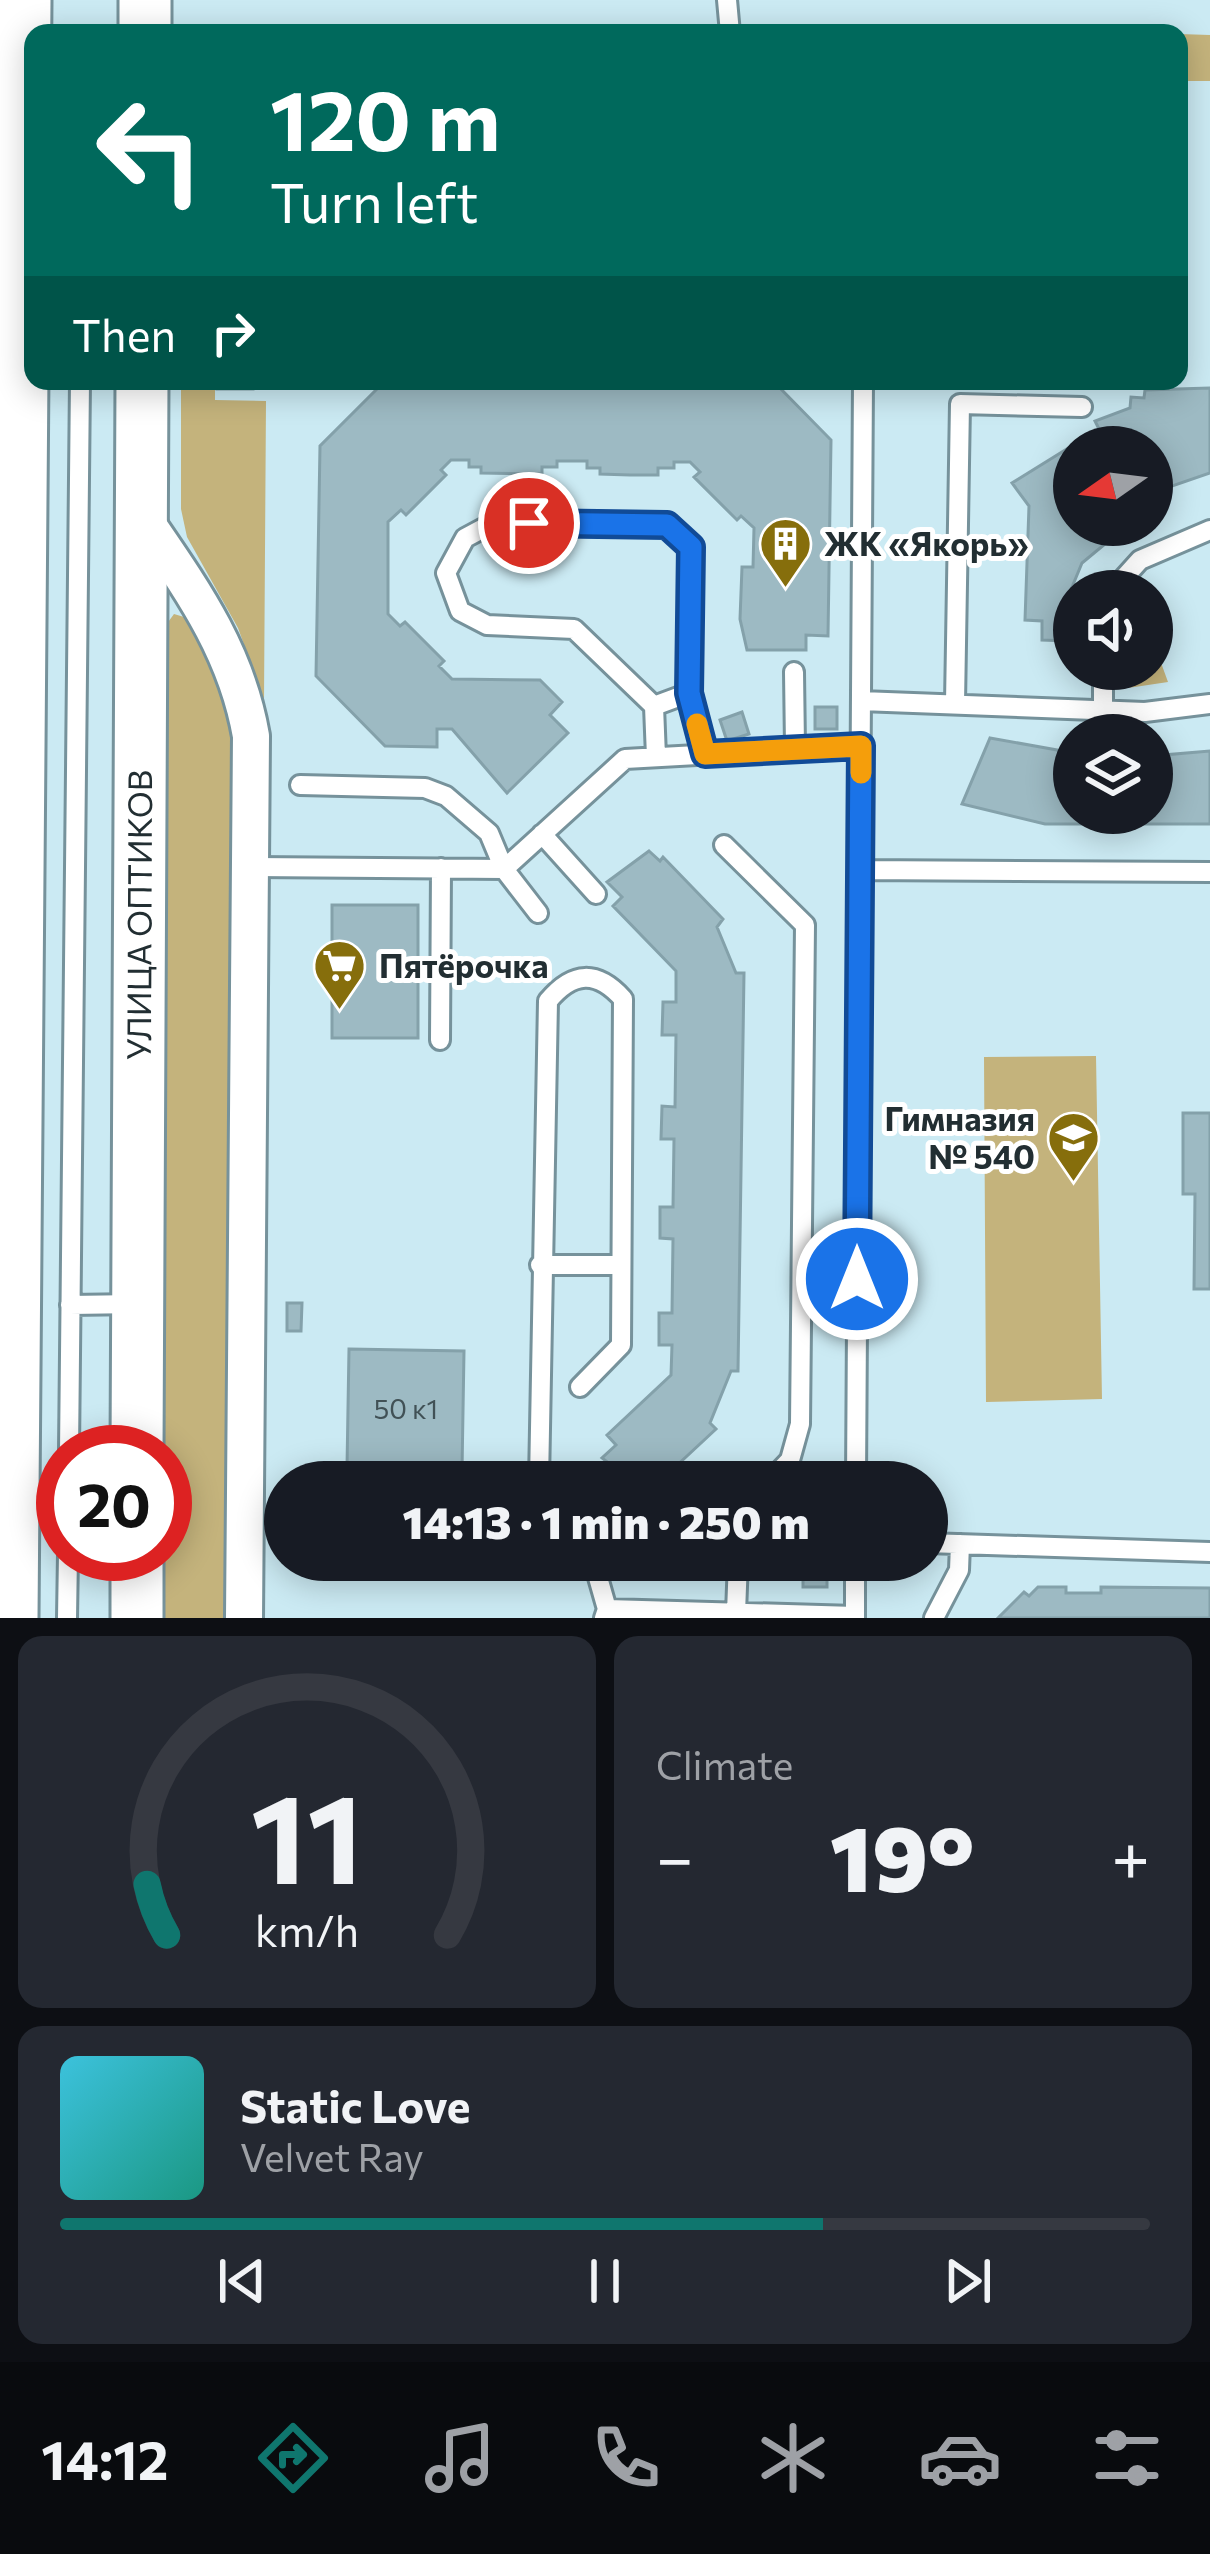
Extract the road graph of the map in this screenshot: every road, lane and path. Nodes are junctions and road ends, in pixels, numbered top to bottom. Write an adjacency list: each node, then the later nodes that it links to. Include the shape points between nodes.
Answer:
1 (25, 0): 2 (street)
2 (19, 118): 3 (street)
3 (18, 231): 24 (street)
4 (80, 390): 38 (lane)
5 (142, 390): 8 (street, УЛИЦА ОПТИКОВ)
6 (863, 390): 14 (lane)
7 (1082, 407): 15 (lane, via 960,404)
8 (141, 515): 27 (street, via 222,636 242,684 251,736); 37 (street, УЛИЦА ОПТИКОВ)
9 (1210, 530): 10 (lane)
10 (1130, 570)
11 (794, 672): 20 (lane)
12 (1103, 690): 18 (lane)
13 (689, 693): 17 (lane); 17 (lane, via 691,547 667,525 493,523 465,538 446,573 460,610 487,625 574,629); 21 (lane)
14 (861, 701): 15 (lane); 19 (lane)
15 (955, 703): 18 (lane)
16 (1210, 704): 18 (lane, via 1145,712)
17 (654, 706): 22 (lane)
18 (1103, 706)
19 (861, 746): 20 (lane); 30 (lane)
20 (795, 747): 21 (lane)
21 (705, 754): 22 (lane)
22 (656, 757): 25 (lane, via 625,759)
23 (299, 785): 29 (lane, via 425,788 446,796 489,833)
24 (9, 786): 45 (street)
25 (542, 834): 29 (lane); 32 (lane)
26 (724, 845): 43 (lane, via 805,925 800,1424)
27 (251, 866): 28 (lane); 60 (street)
28 (441, 868): 29 (lane); 34 (lane)
29 (504, 869): 33 (lane)
30 (860, 871): 31 (lane); 44 (lane)
31 (1210, 872)
32 (596, 893)
33 (538, 913)
34 (440, 1040)
35 (540, 1265): 36 (lane); 36 (lane, via 548,1001 580,975 607,980 623,999); 42 (lane)
36 (621, 1265): 39 (lane, via 621,1345)
37 (138, 1304): 38 (lane); 41 (street, УЛИЦА ОПТИКОВ)
38 (70, 1305): 40 (lane)
39 (580, 1387)
40 (68, 1425)
41 (137, 1425)
42 (539, 1461)
43 (789, 1461)
44 (856, 1461)
45 (6, 1522): 57 (street)
46 (948, 1544): 47 (lane)
47 (960, 1544): 48 (lane); 61 (lane, via 959,1570)
48 (1210, 1552)
49 (68, 1581): 58 (lane)
50 (137, 1581): 59 (street)
51 (597, 1581): 55 (lane)
52 (737, 1581): 54 (lane)
53 (855, 1581): 56 (lane)
54 (736, 1613): 55 (lane); 56 (lane)
55 (606, 1614)
56 (855, 1617)
57 (12, 1618)
58 (67, 1618)
59 (137, 1618)
60 (244, 1618)
61 (934, 1618)

